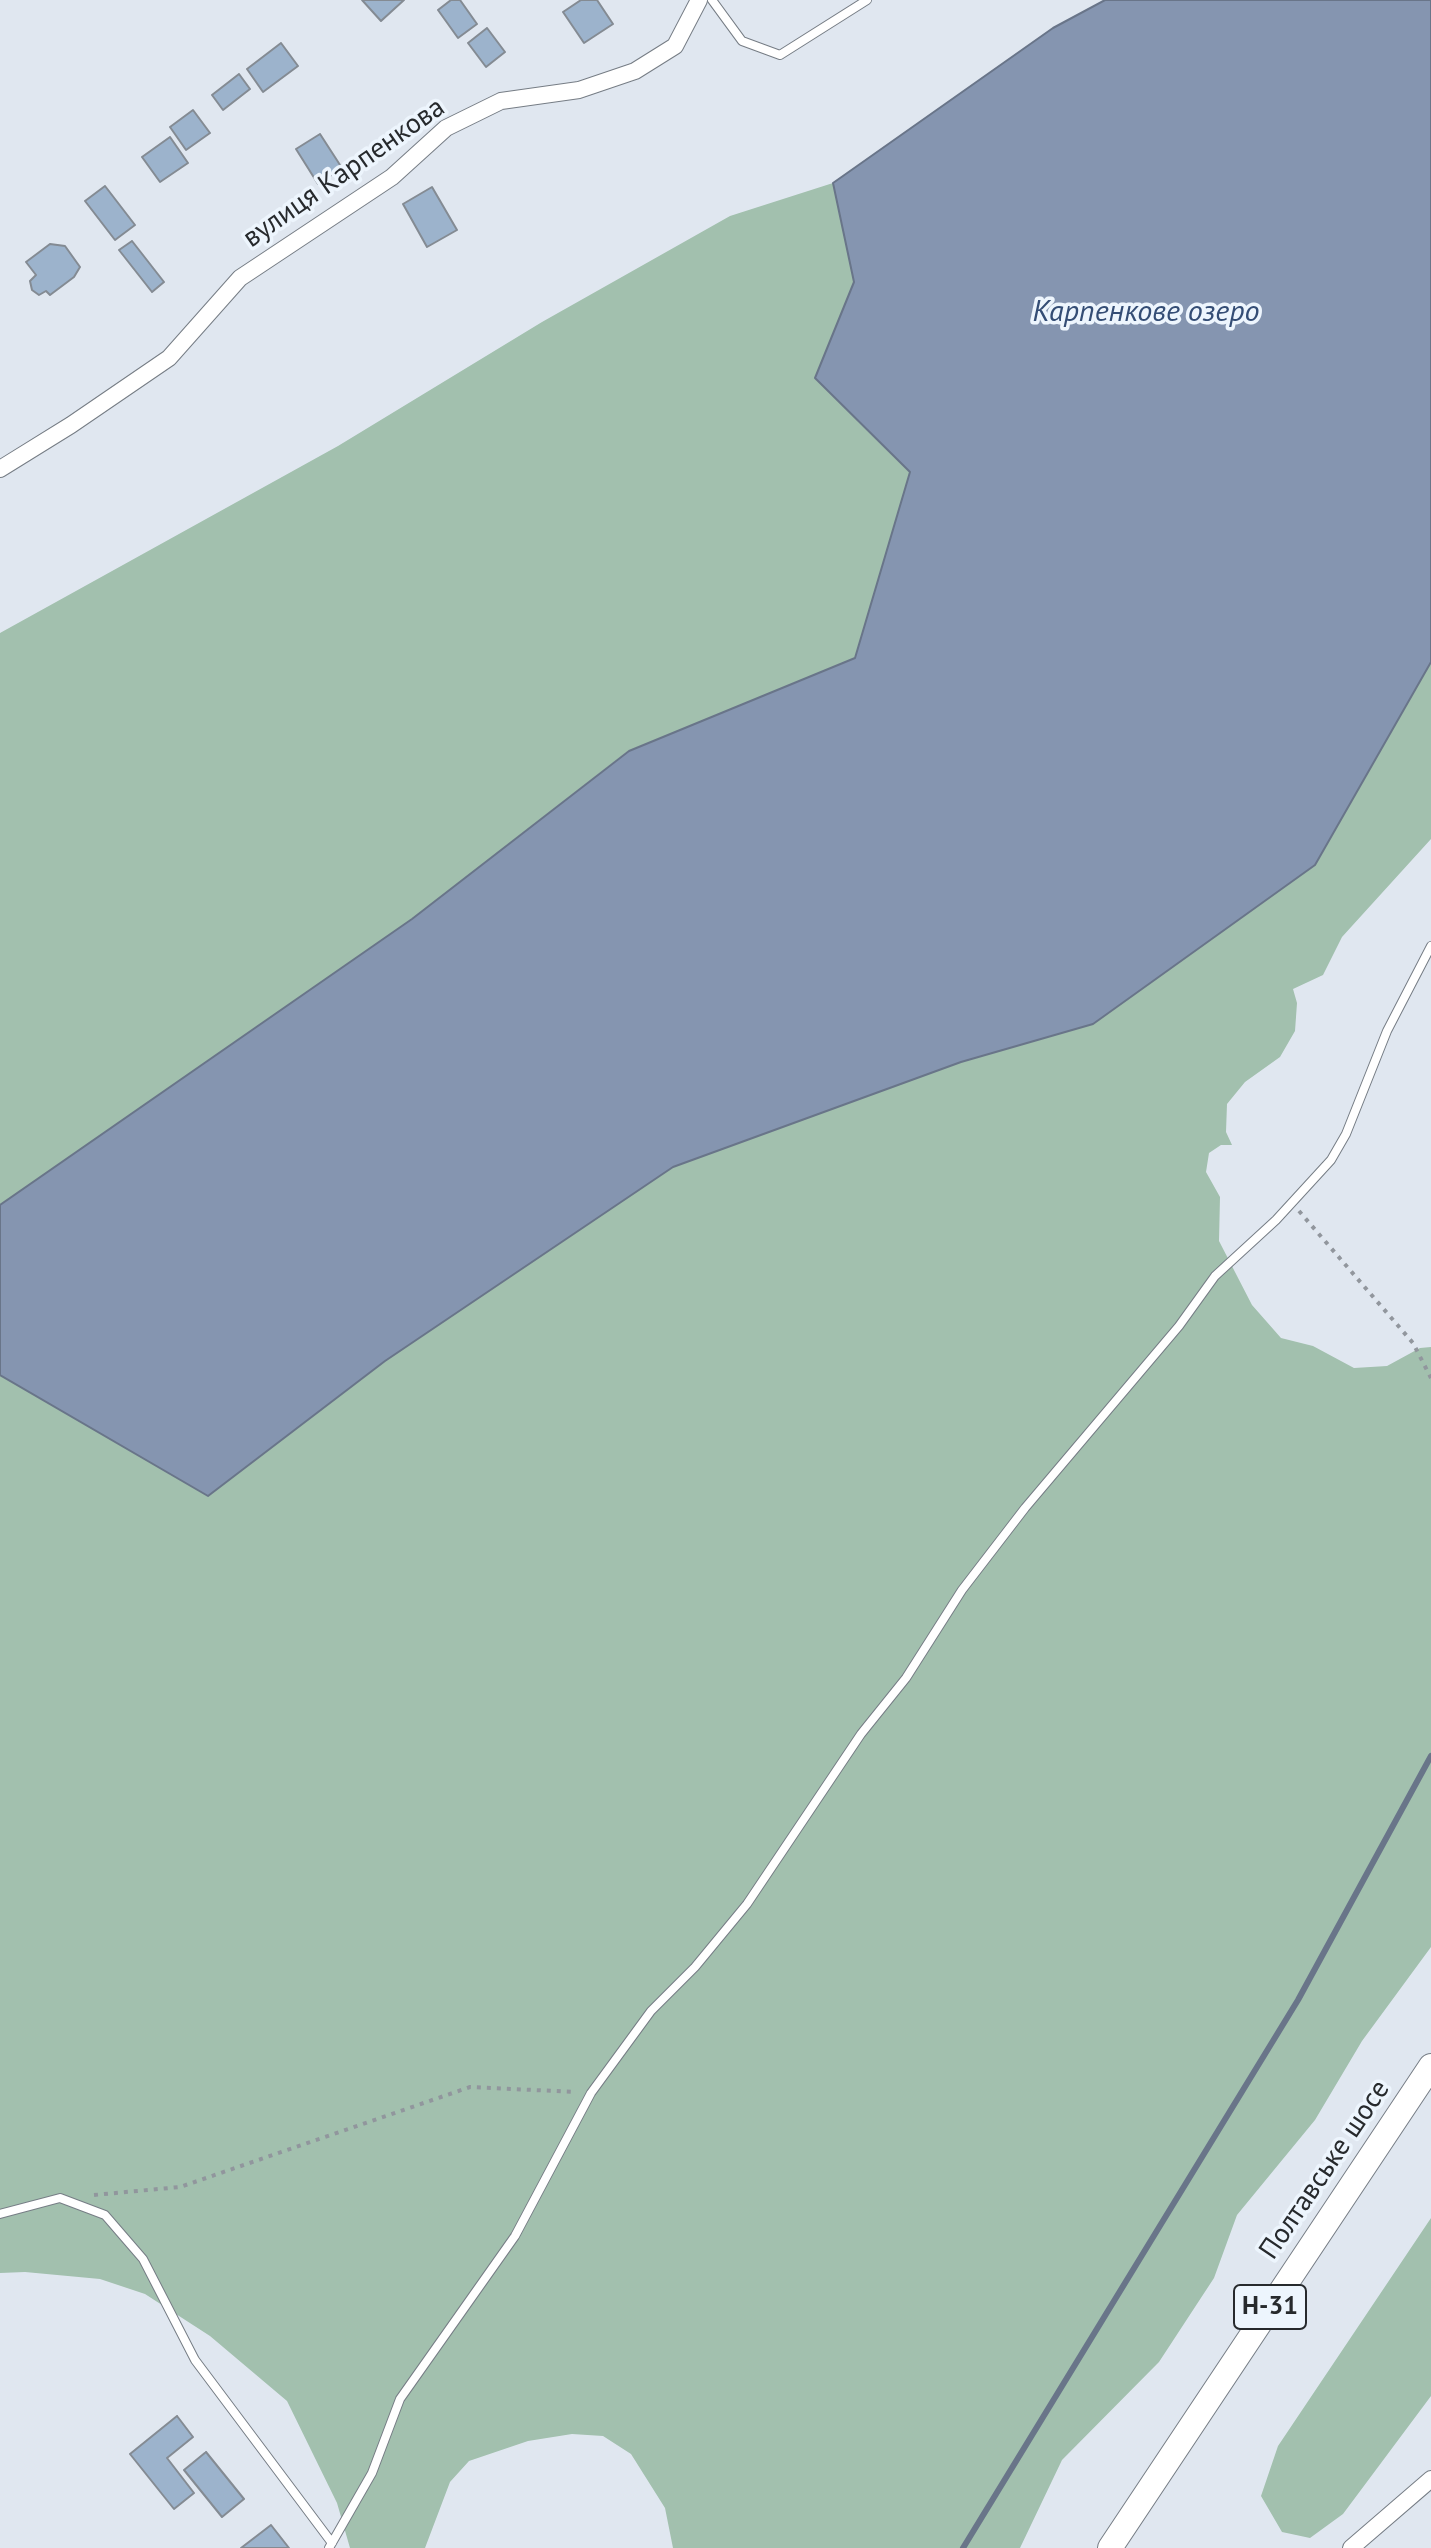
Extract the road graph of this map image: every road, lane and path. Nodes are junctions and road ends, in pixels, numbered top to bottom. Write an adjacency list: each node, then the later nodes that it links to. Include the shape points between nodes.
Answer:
1 (699, 0): 4 (street, вулиця Карпенкова, via 675,46 635,71 579,90 501,101 446,128 392,177 240,278 169,358)
2 (712, 0): 3 (lane, via 742,41 780,55)
3 (867, 0)
4 (0, 469)
5 (1431, 946): 6 (lane, via 1387,1031 1346,1134 1331,1160)
6 (1292, 1203): 7 (path, via 1413,1343); 9 (lane, via 1215,1276 1025,1508 962,1590 747,1904 651,2011)
7 (1431, 1378)
8 (1431, 2066): 14 (main road, Полтавське шосе / Н-31)
9 (591, 2093): 10 (path, via 470,2087 180,2187); 13 (lane, via 515,2236 400,2399 372,2473)
10 (60, 2198): 11 (lane); 13 (lane, via 105,2215 143,2259 195,2360)
11 (0, 2214)
12 (1431, 2479): 15 (street)
13 (331, 2546)
14 (1110, 2548)
15 (1351, 2548)

